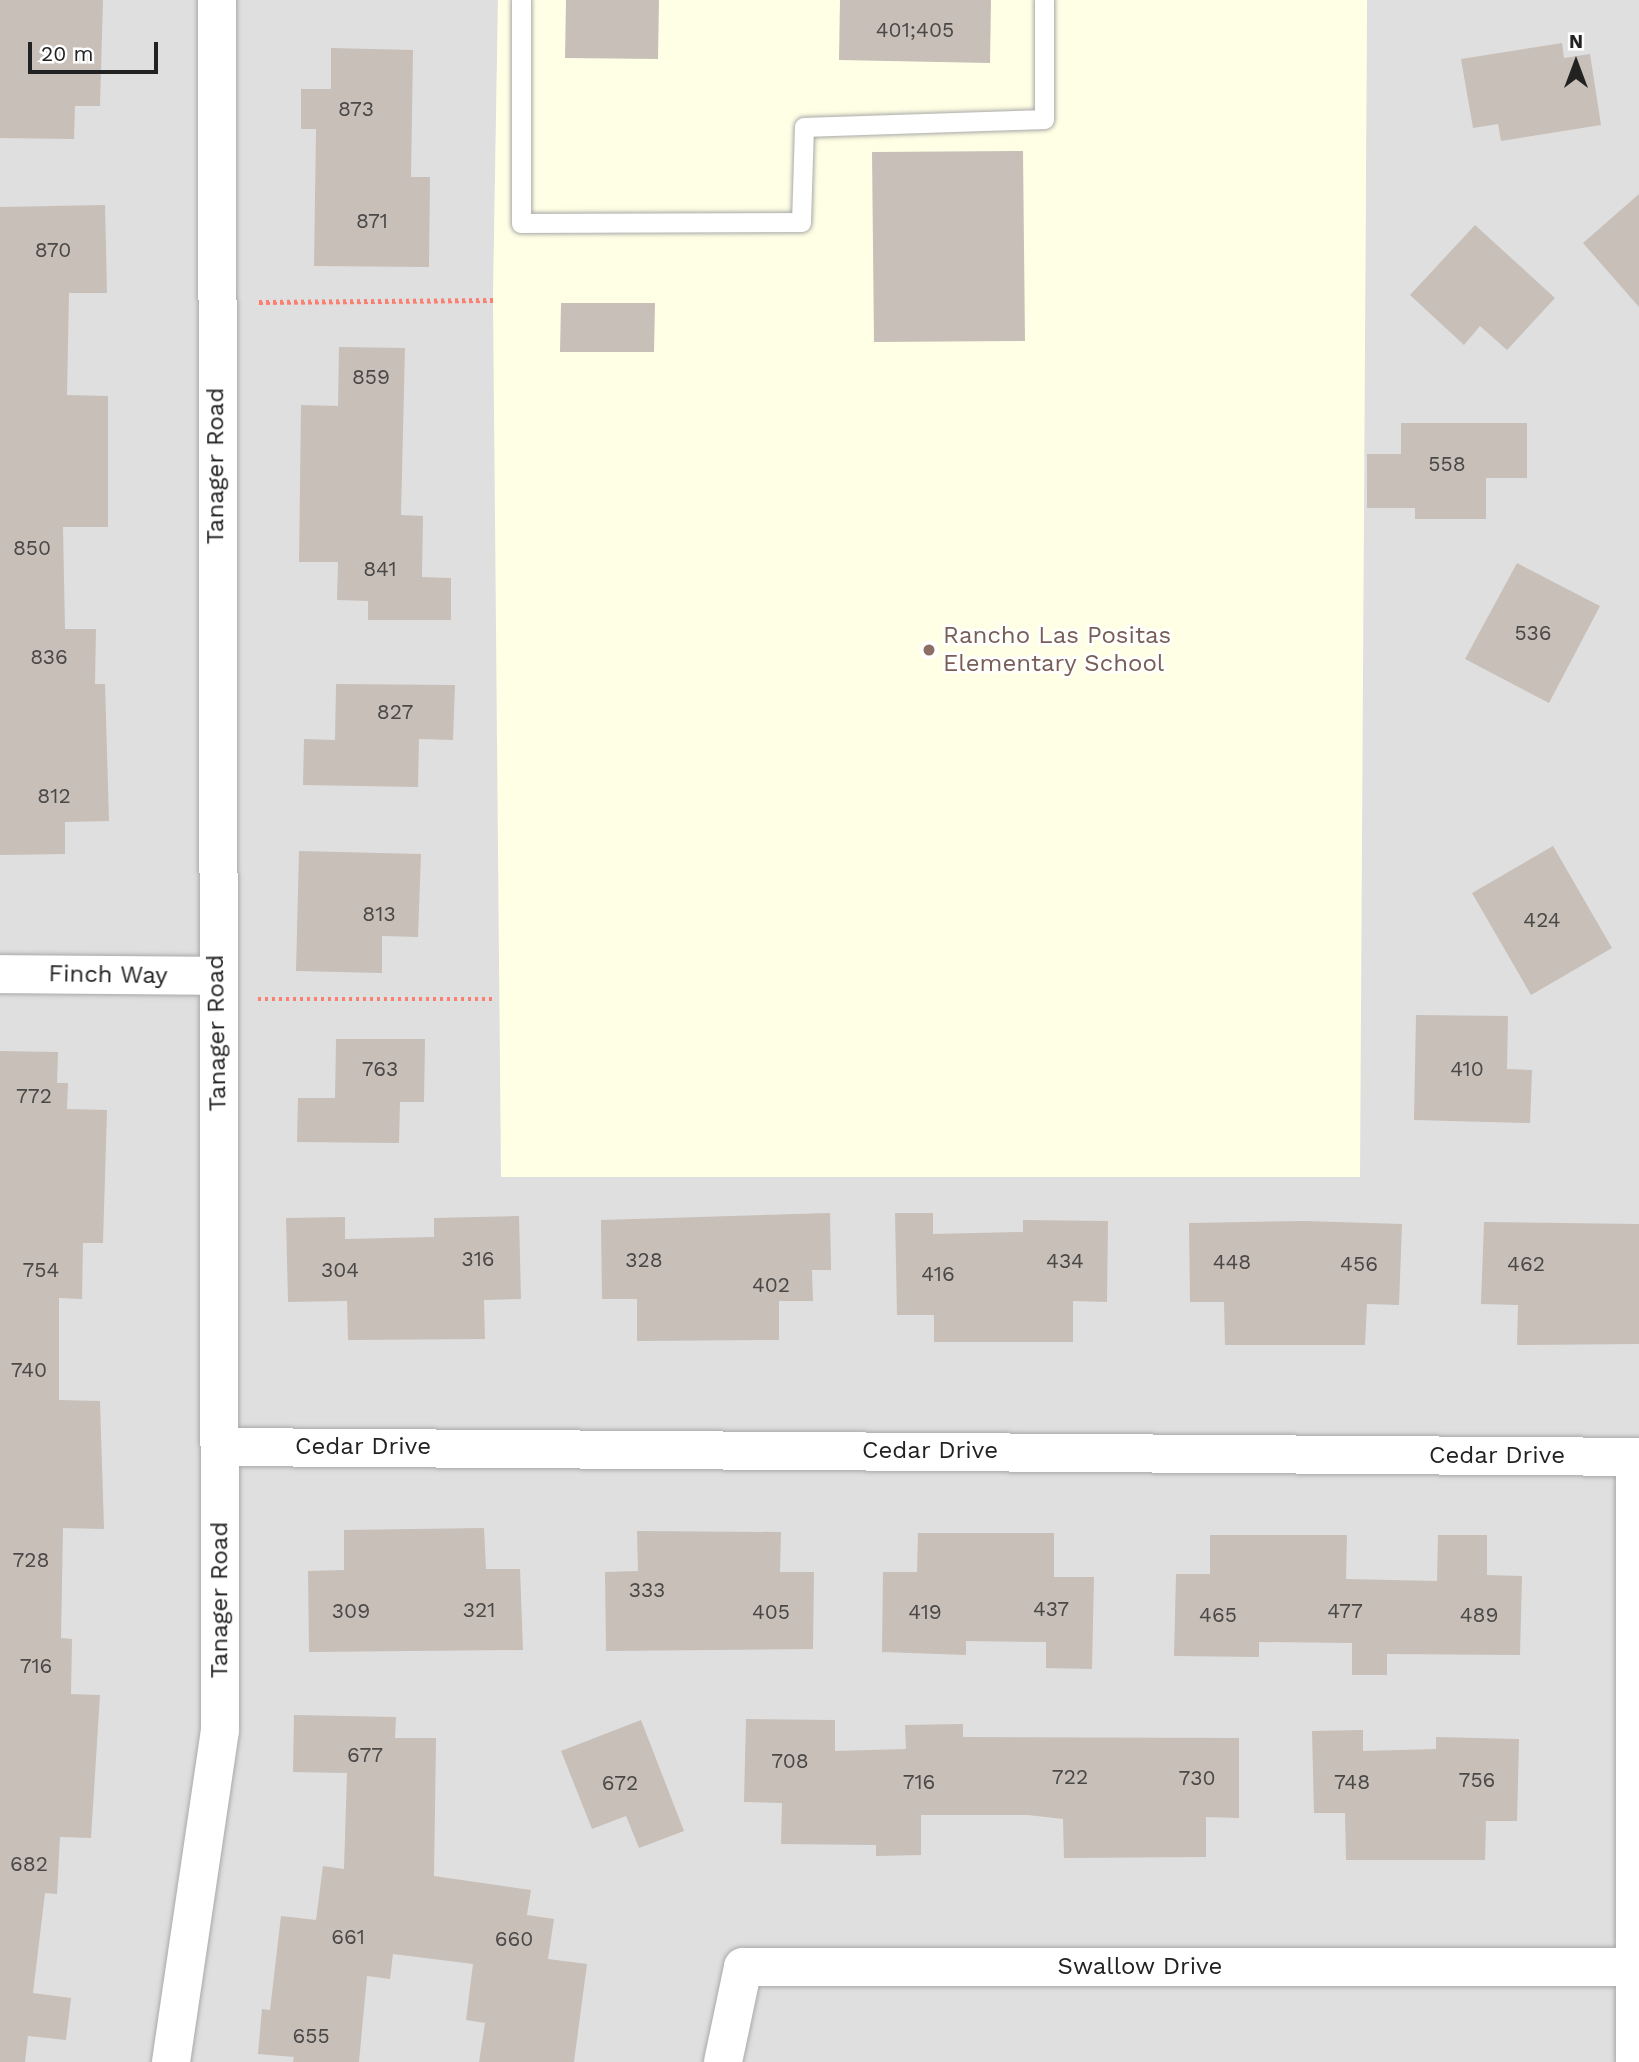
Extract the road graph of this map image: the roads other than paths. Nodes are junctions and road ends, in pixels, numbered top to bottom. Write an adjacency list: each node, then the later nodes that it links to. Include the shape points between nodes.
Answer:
1 (217, 0): 5 (street, Tanager Road)
2 (521, 0): 3 (lane, via 521,223 801,222 804,127 1044,119)
3 (1044, 0)
4 (0, 974): 5 (street, Finch Way)
5 (216, 976): 6 (street, Tanager Road)
6 (220, 1447): 7 (street, Cedar Drive); 9 (street, Tanager Road, via 220,1731)
7 (1637, 1457): 8 (street)
8 (1635, 1966): 10 (street, Swallow Drive, via 743,1966); 11 (street)
9 (171, 2062)
10 (723, 2062)
11 (1635, 2062)

